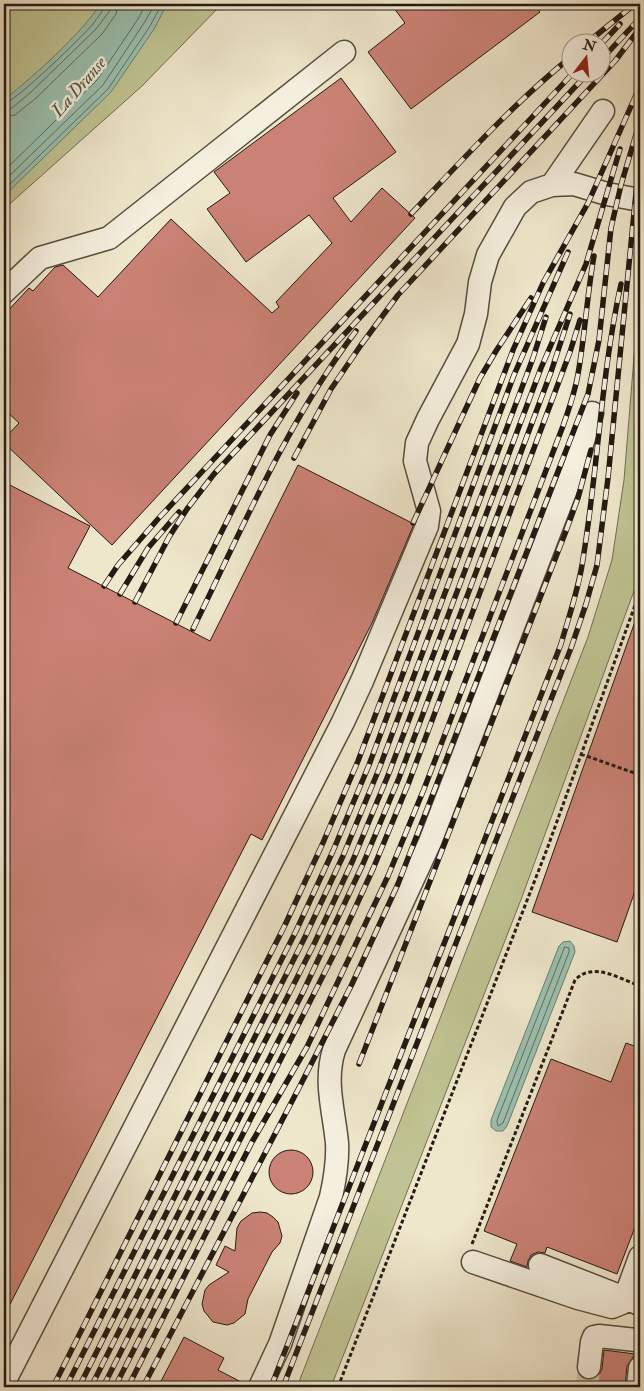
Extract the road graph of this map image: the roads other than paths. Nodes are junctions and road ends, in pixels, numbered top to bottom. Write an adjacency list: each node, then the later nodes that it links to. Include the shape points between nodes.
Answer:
1 (344, 52): 5 (lane, via 109,238 40,258)
2 (603, 110): 3 (lane)
3 (552, 184): 4 (lane, via 574,184); 14 (lane, via 531,192 515,207 483,268 468,344 428,419 415,453 429,511 428,526 362,681)
4 (640, 200)
5 (4, 292)
6 (592, 413): 15 (lane, via 582,447 430,842 333,1055 328,1081 337,1144 336,1179 280,1344)
7 (640, 1257): 10 (lane)
8 (473, 1262): 10 (lane, via 606,1307)
9 (540, 1265): 10 (lane)
10 (632, 1301)
11 (640, 1342): 12 (lane, via 594,1337)
12 (589, 1367)
13 (640, 1368): 16 (lane)
14 (4, 1382)
15 (260, 1387)
16 (638, 1387)

